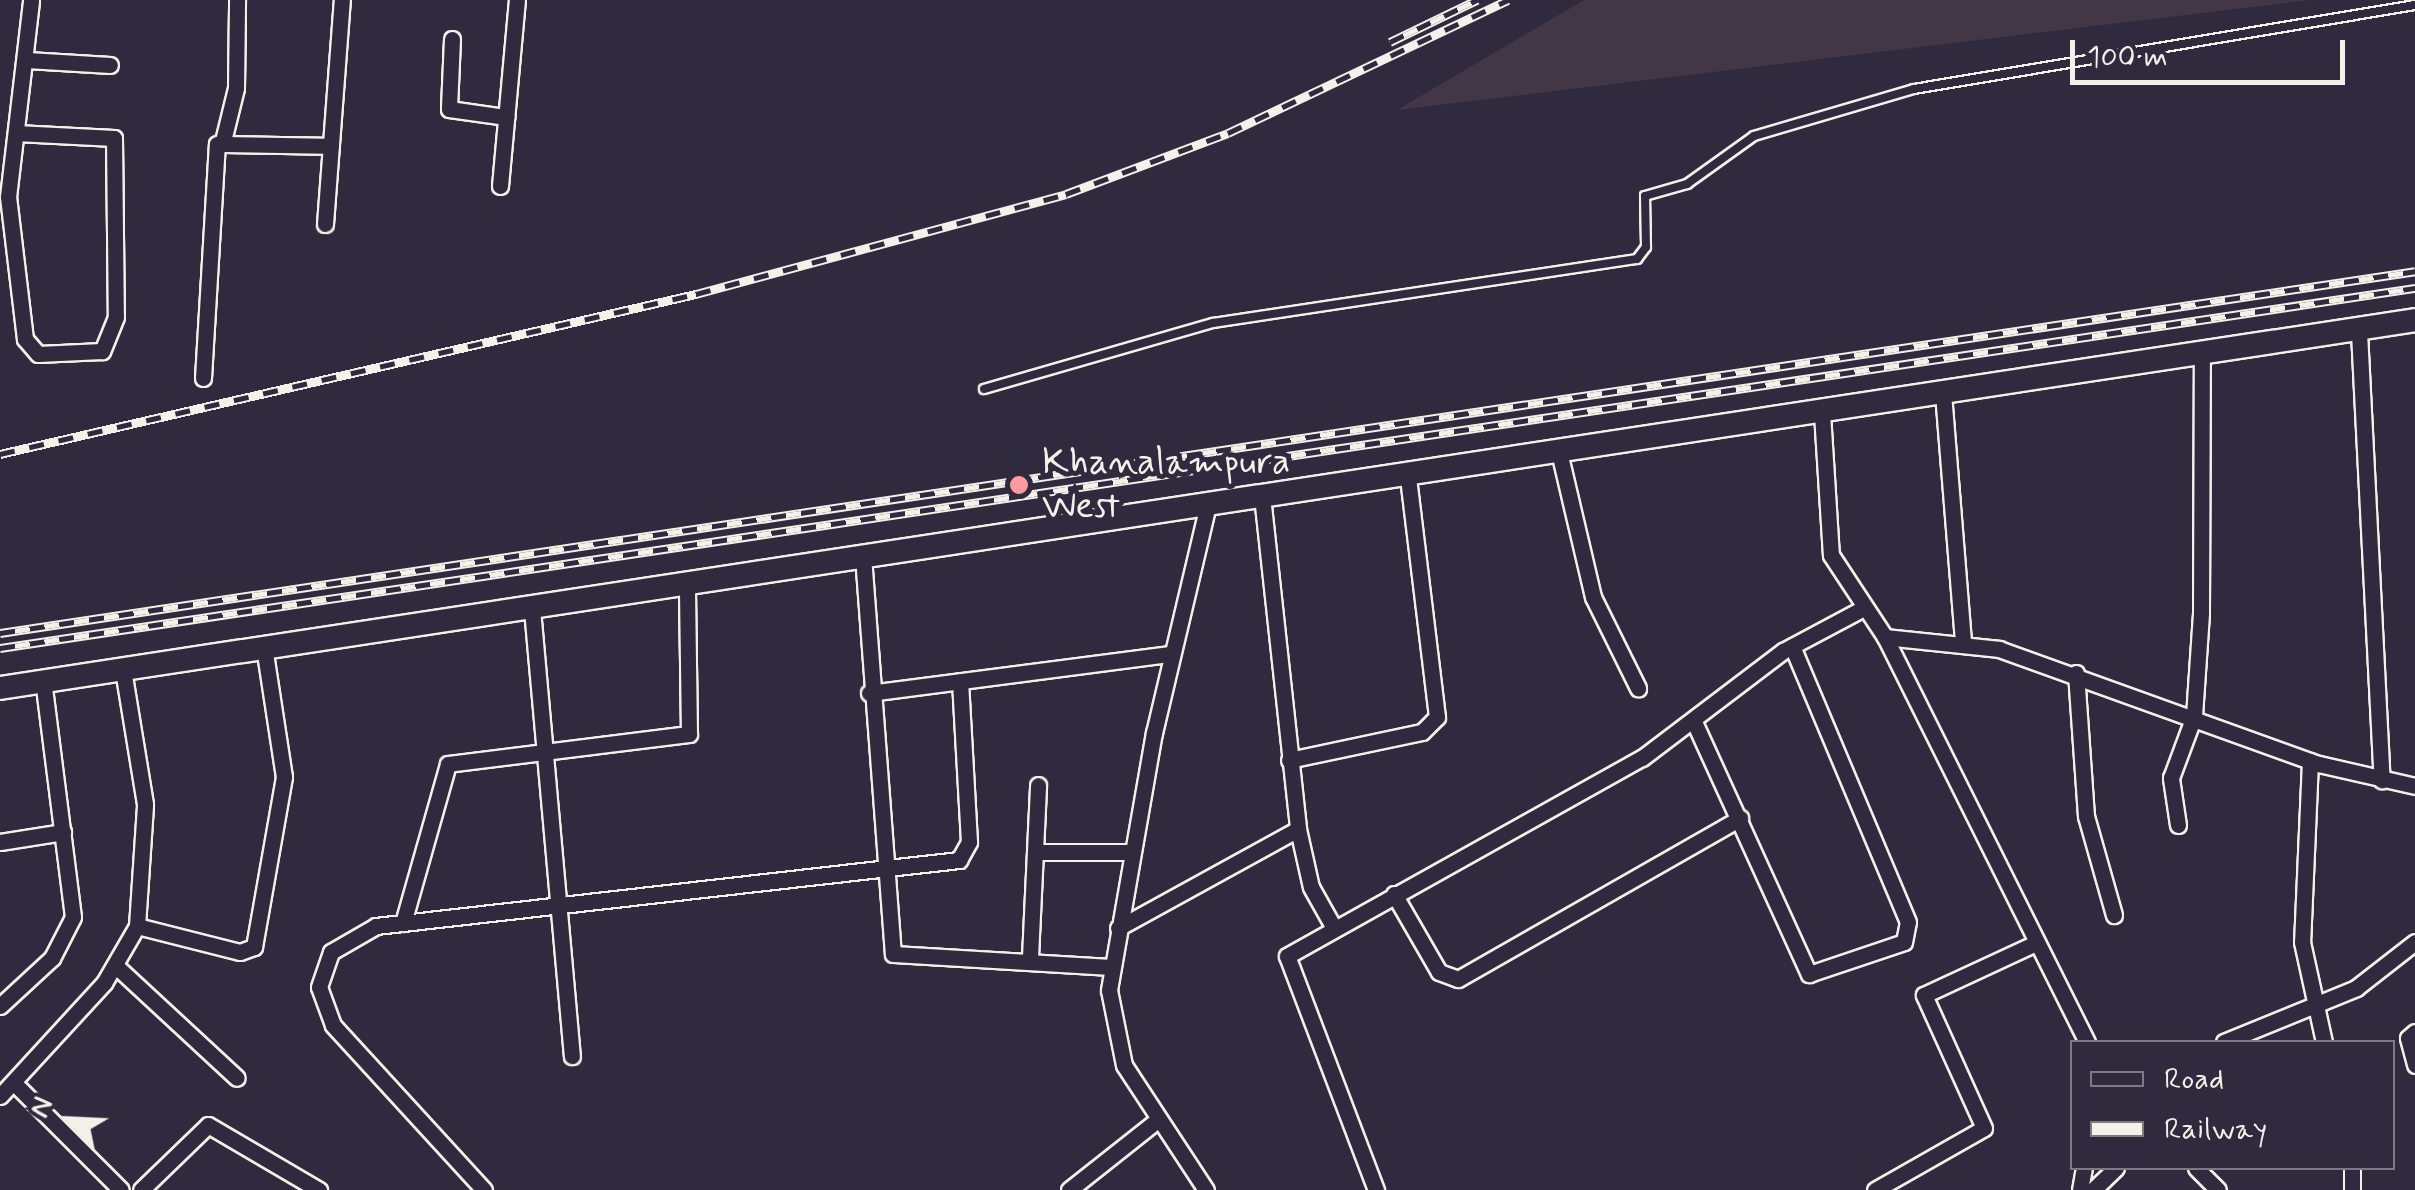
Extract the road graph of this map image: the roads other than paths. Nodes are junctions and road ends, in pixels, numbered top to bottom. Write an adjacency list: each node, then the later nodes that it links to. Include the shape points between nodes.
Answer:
1 (31, 0): 7 (street)
2 (238, 0): 11 (street, via 236,88)
3 (342, 0): 12 (street)
4 (517, 0): 9 (street)
5 (2415, 5): 19 (lane, via 1876,99 1754,136 1688,184 1645,196 1646,247 1637,259 1213,323)
6 (452, 39): 9 (street, via 449,110)
7 (27, 60): 8 (street); 10 (street)
8 (110, 65)
9 (506, 118): 13 (street)
10 (16, 133): 10 (street, via 114,138 116,318 102,352 38,354 25,339 8,224)
11 (222, 141): 12 (street); 18 (street, via 212,160)
12 (331, 146): 14 (street)
13 (500, 186)
14 (325, 224)
15 (2415, 320): 16 (main road)
16 (2360, 332): 17 (main road); 47 (street)
17 (2202, 356): 20 (main road); 42 (street)
18 (204, 378)
19 (984, 389)
20 (1943, 393): 21 (main road); 31 (street)
21 (1822, 412): 22 (main road); 29 (street, via 1824,526)
22 (1560, 456): 23 (main road); 40 (street, via 1593,597)
23 (1408, 478): 24 (main road); 45 (street, via 1437,718 1422,732)
24 (1262, 496): 25 (main road); 45 (street)
25 (1208, 504): 26 (main road); 34 (street)
26 (863, 556): 27 (main road); 41 (street)
27 (688, 587): 28 (main road); 44 (street, via 689,734)
28 (532, 608): 32 (main road); 44 (street)
29 (1862, 609): 30 (street); 33 (street)
30 (1885, 638): 31 (street); 66 (street)
31 (1963, 641): 36 (street)
32 (264, 646): 35 (main road); 62 (street, via 284,777 254,947 240,952)
33 (1792, 646): 43 (street); 50 (street, via 1908,937 1809,974)
34 (1170, 654): 38 (street); 56 (street)
35 (123, 669): 37 (main road); 62 (street, via 145,804)
36 (2076, 673): 42 (street); 60 (street, via 2086,816)
37 (44, 681): 39 (main road); 53 (street)
38 (960, 681): 41 (street); 57 (street, via 966,855)
39 (0, 688)
40 (1638, 688)
41 (869, 693): 57 (street)
42 (2194, 716): 46 (street); 51 (street, via 2174,761)
43 (1696, 724): 50 (street); 58 (street)
44 (541, 749): 59 (street); 61 (street, via 462,756 438,774)
45 (1289, 760): 52 (street)
46 (2310, 761): 47 (street); 70 (street, via 2302,942)
47 (2382, 780): 49 (street)
48 (1038, 785): 55 (street)
49 (2415, 786)
50 (1740, 818): 58 (street, via 1458,979 1439,972)
51 (2178, 825)
52 (1298, 829): 63 (street); 64 (street, via 1312,887)
53 (63, 832): 54 (street); 71 (street, via 67,936)
54 (0, 842)
55 (1035, 852): 56 (street); 67 (street)
56 (1132, 852): 63 (street)
57 (884, 869): 59 (street); 67 (street, via 900,958)
58 (1394, 894): 64 (street)
59 (557, 907): 61 (street); 76 (street)
60 (2114, 915)
61 (403, 923): 87 (street, via 360,930 331,952 320,1002)
62 (137, 926): 68 (street)
63 (1118, 928): 69 (street)
64 (1334, 928): 90 (street, via 1294,950 1286,965)
65 (2415, 942): 70 (street, via 2356,988)
66 (2036, 943): 73 (street); 91 (street, via 1924,995 1984,1128)
67 (1030, 957): 69 (street)
68 (117, 966): 78 (street); 79 (street)
69 (1112, 966): 81 (street, via 1124,1065)
70 (2313, 1000): 74 (street); 75 (street)
71 (0, 1006)
72 (2415, 1032): 77 (street)
73 (2086, 1040)
74 (2228, 1040)
75 (2323, 1040)
76 (572, 1056)
77 (2415, 1065)
78 (237, 1078)
79 (14, 1083): 80 (street); 84 (street)
80 (0, 1096)
81 (1156, 1121): 88 (street); 89 (street)
82 (2114, 1170): 92 (street)
83 (2198, 1170): 93 (street)
84 (121, 1190)
85 (142, 1190): 86 (street, via 208,1125)
86 (319, 1190)
87 (484, 1190)
88 (1069, 1190)
89 (1206, 1190)
90 (1376, 1190)
91 (1875, 1190)
92 (2092, 1190)
93 (2218, 1190)

